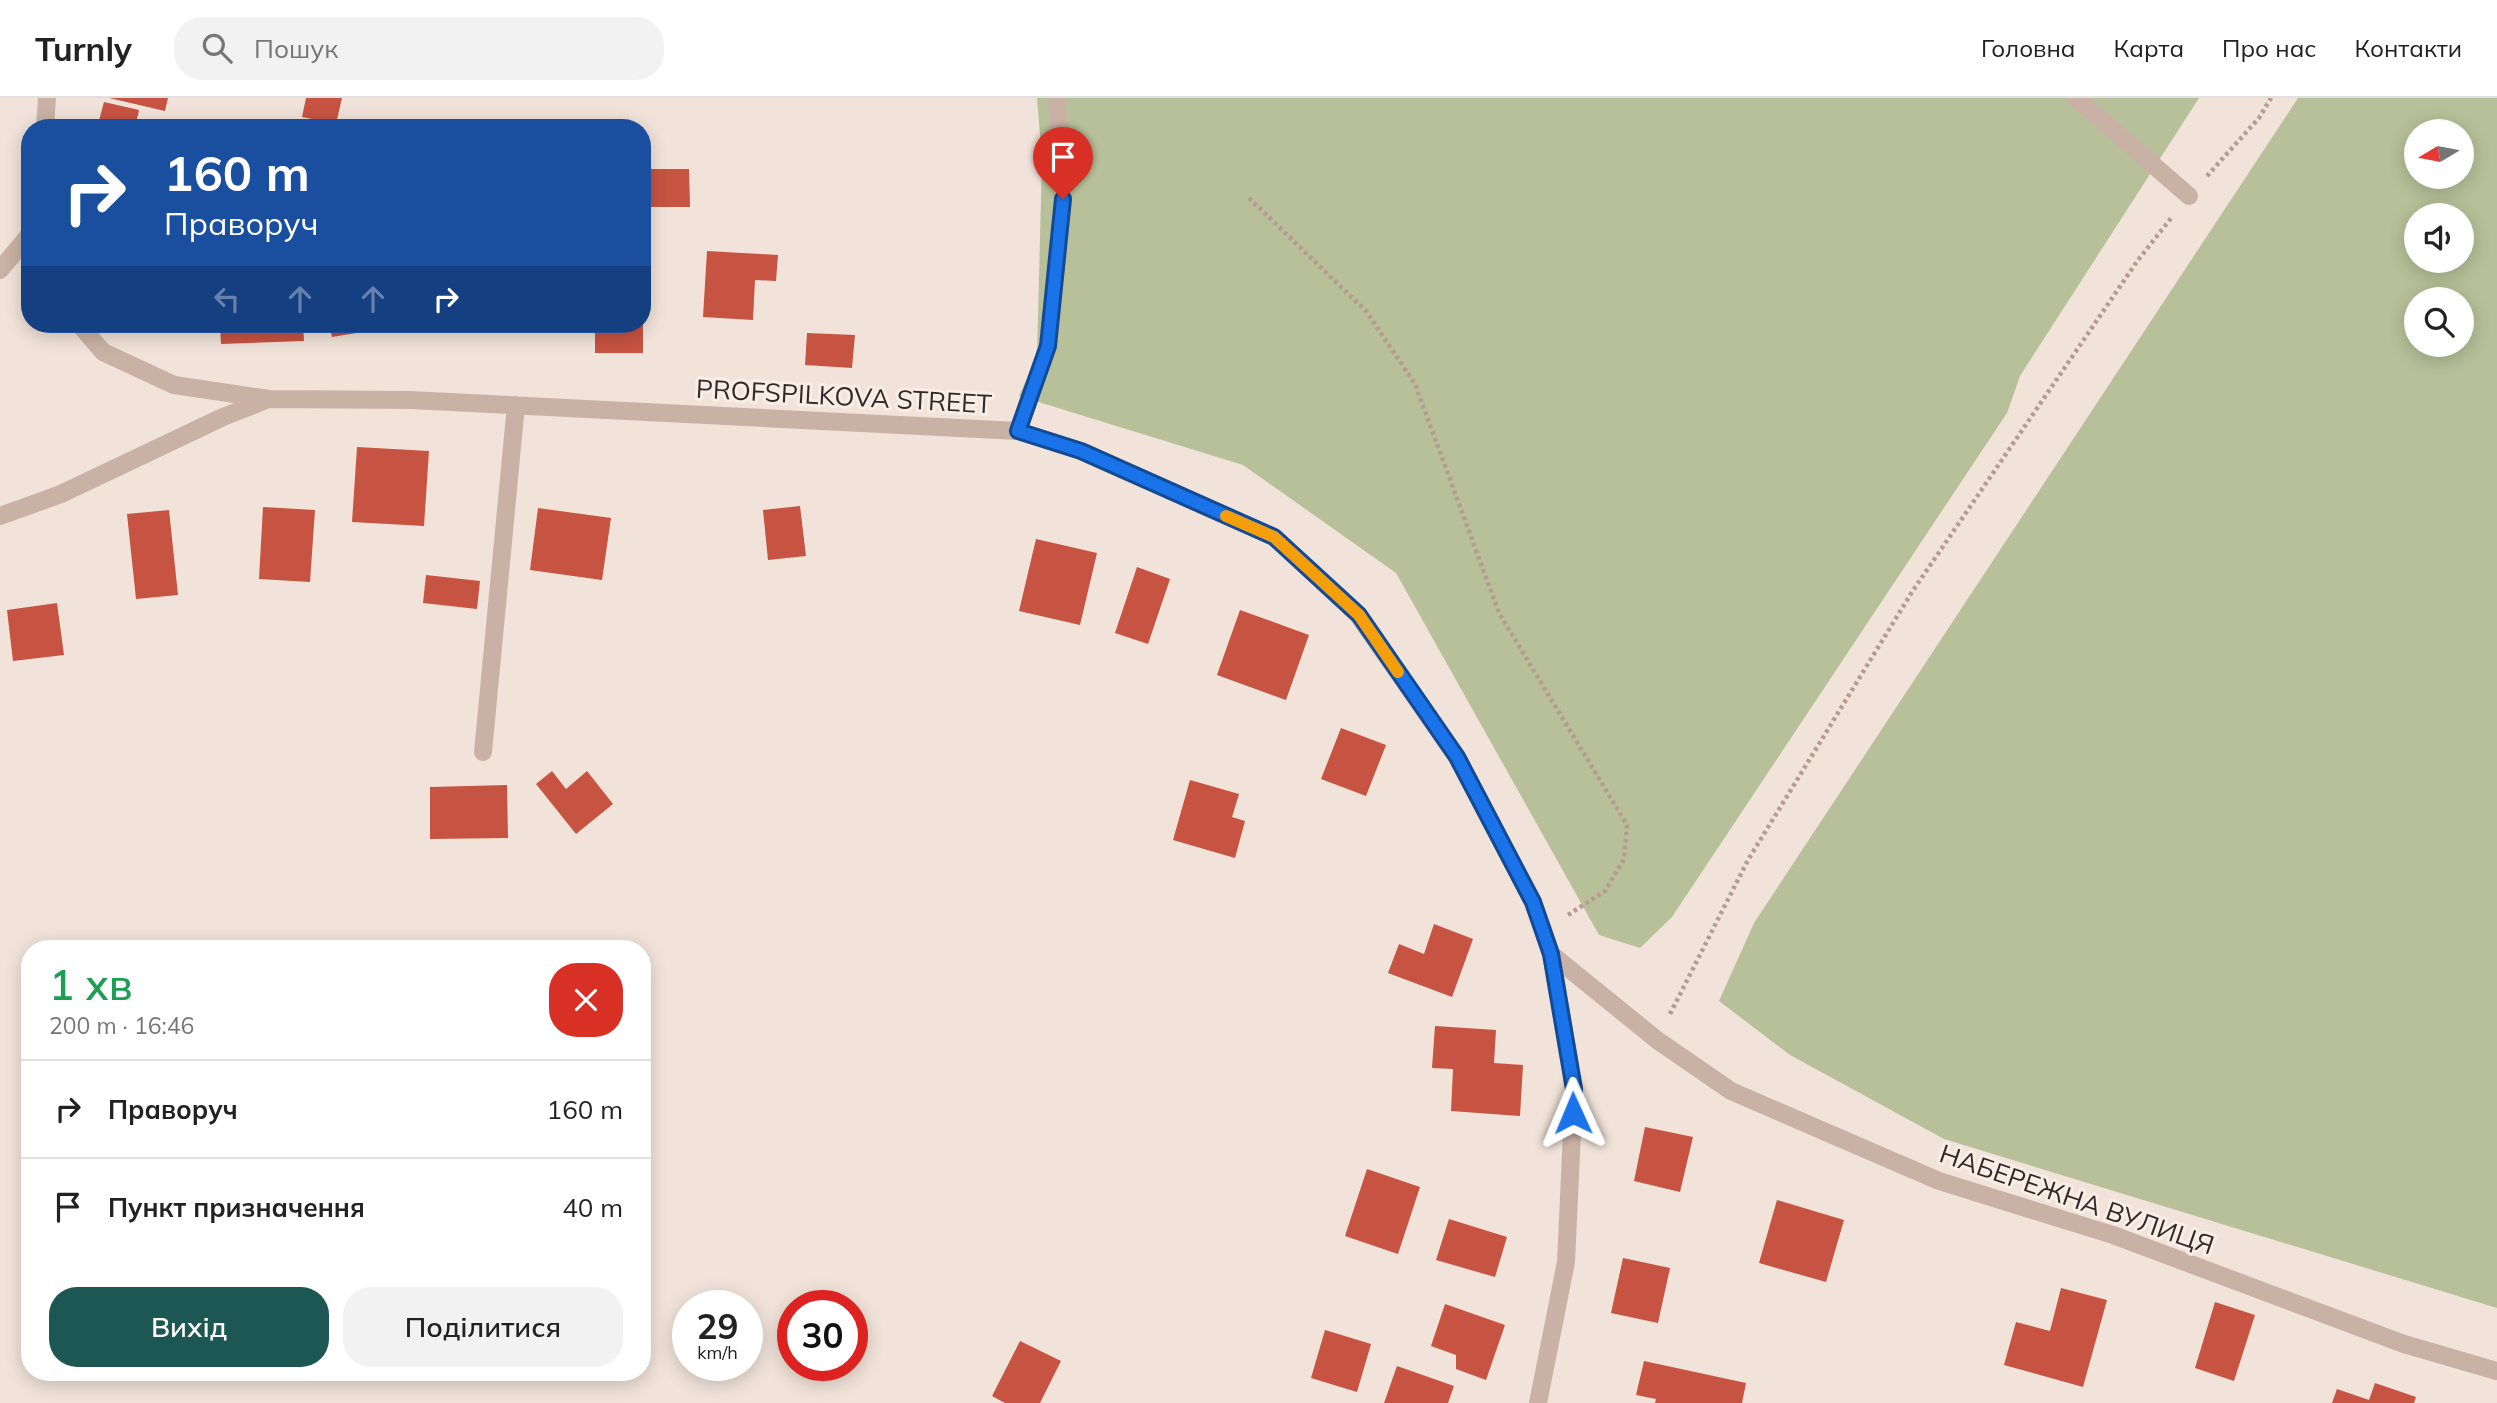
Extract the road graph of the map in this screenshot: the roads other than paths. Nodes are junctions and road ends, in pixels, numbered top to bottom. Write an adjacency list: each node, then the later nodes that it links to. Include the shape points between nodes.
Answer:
1 (47, 98): 4 (street)
2 (1057, 98): 11 (street, via 1063,199 1048,346)
3 (2076, 98): 5 (street)
4 (46, 119)
5 (2189, 197)
6 (21, 245): 7 (street)
7 (0, 270)
8 (87, 333): 9 (street, via 103,352 174,385)
9 (269, 399): 10 (street, PROFSPILKOVA STREET); 12 (street, via 61,494)
10 (516, 405): 11 (street, PROFSPILKOVA STREET); 13 (street)
11 (1018, 431): 14 (street, PROFSPILKOVA STREET, via 1081,451 1274,537 1359,615 1457,757 1533,902)
12 (0, 516)
13 (483, 752)
14 (1551, 954): 15 (street, НАБЕРЕЖНА ВУЛИЦЯ, via 1657,1040 1731,1091 1939,1181 2113,1235 2404,1344); 16 (street, PROFSPILKOVA STREET, via 1574,1089 1566,1262)
15 (2497, 1371)
16 (1538, 1403)

